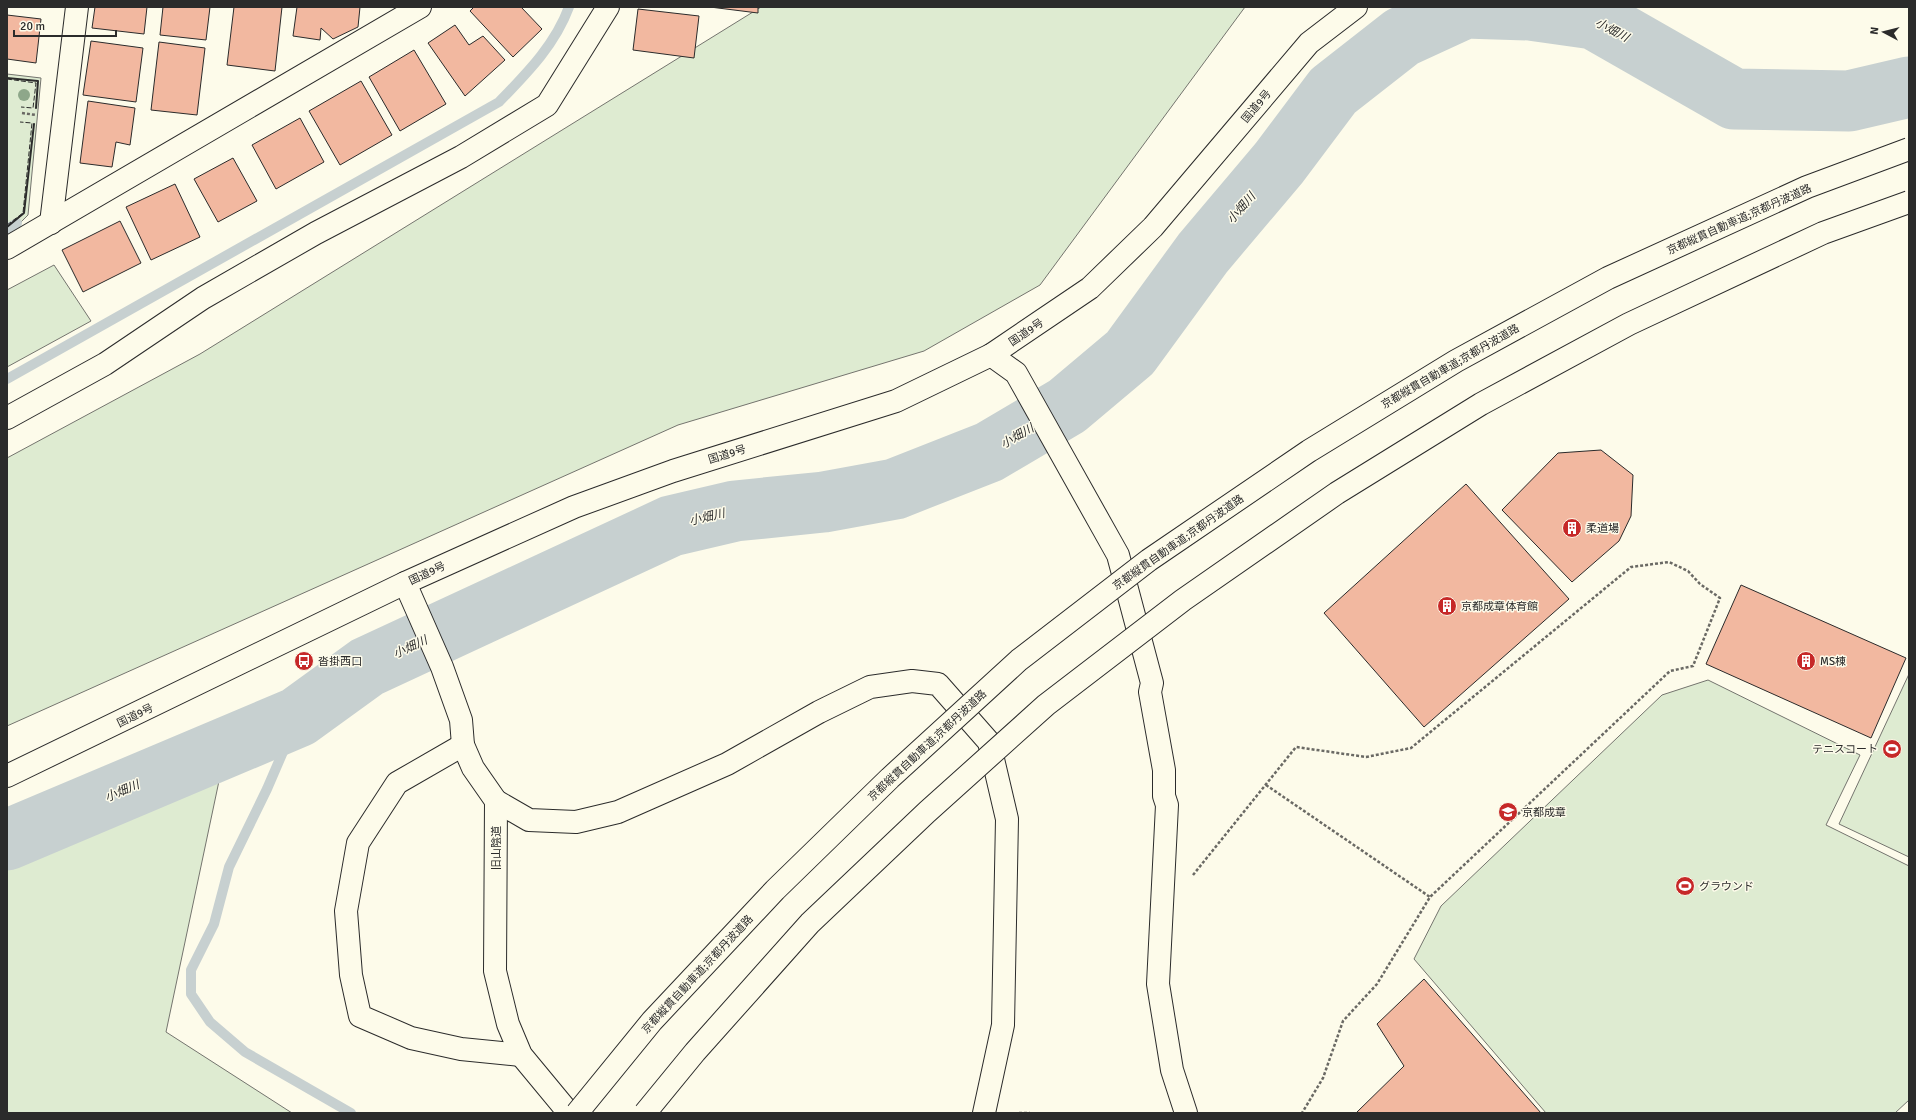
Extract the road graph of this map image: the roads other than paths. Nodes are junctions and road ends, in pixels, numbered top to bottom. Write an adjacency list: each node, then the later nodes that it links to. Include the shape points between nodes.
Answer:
1 (77, 7): 7 (main road)
2 (420, 7): 7 (main road)
3 (608, 7): 10 (main road, via 548,105 461,157 316,233 203,298 105,364)
4 (1356, 7): 9 (main road, 国道9号, via 1309,44 1153,227 1090,288)
5 (1909, 149): 17 (main road, 京都縦貫自動車道;京都丹波道路, bridge, via 1807,187 1608,278 1456,361 1309,451 1150,560 1019,660 890,778 775,890 652,1021)
6 (1909, 202): 18 (main road, bridge, via 1823,233 1629,324 1481,404 1337,493 1183,600 1046,706 927,812 821,913 695,1052)
7 (50, 223): 8 (main road)
8 (7, 248)
9 (990, 355): 11 (main road, 国道9号, via 896,402 673,471 574,507); 20 (main road, via 1016,373 1118,555 1152,683 1150,692 1164,770 1164,796 1167,805 1158,984 1172,1070)
10 (7, 418)
11 (405, 583): 12 (main road, via 442,667 461,720); 13 (main road, 国道9号)
12 (463, 745): 14 (main road, via 473,768); 15 (main road, via 397,783 358,843 346,911 351,975 360,1016 411,1038 461,1049)
13 (7, 776)
14 (496, 801): 15 (main road, 旧山陰道, via 495,971 508,1024); 19 (main road, via 529,820 576,822 618,812 727,764 819,712 870,687 912,681 938,684 989,742 1007,819 1003,1025)
15 (520, 1055): 16 (main road, 旧山陰道)
16 (569, 1113)
17 (577, 1113)
18 (645, 1113)
19 (984, 1113)
20 (1186, 1113)

